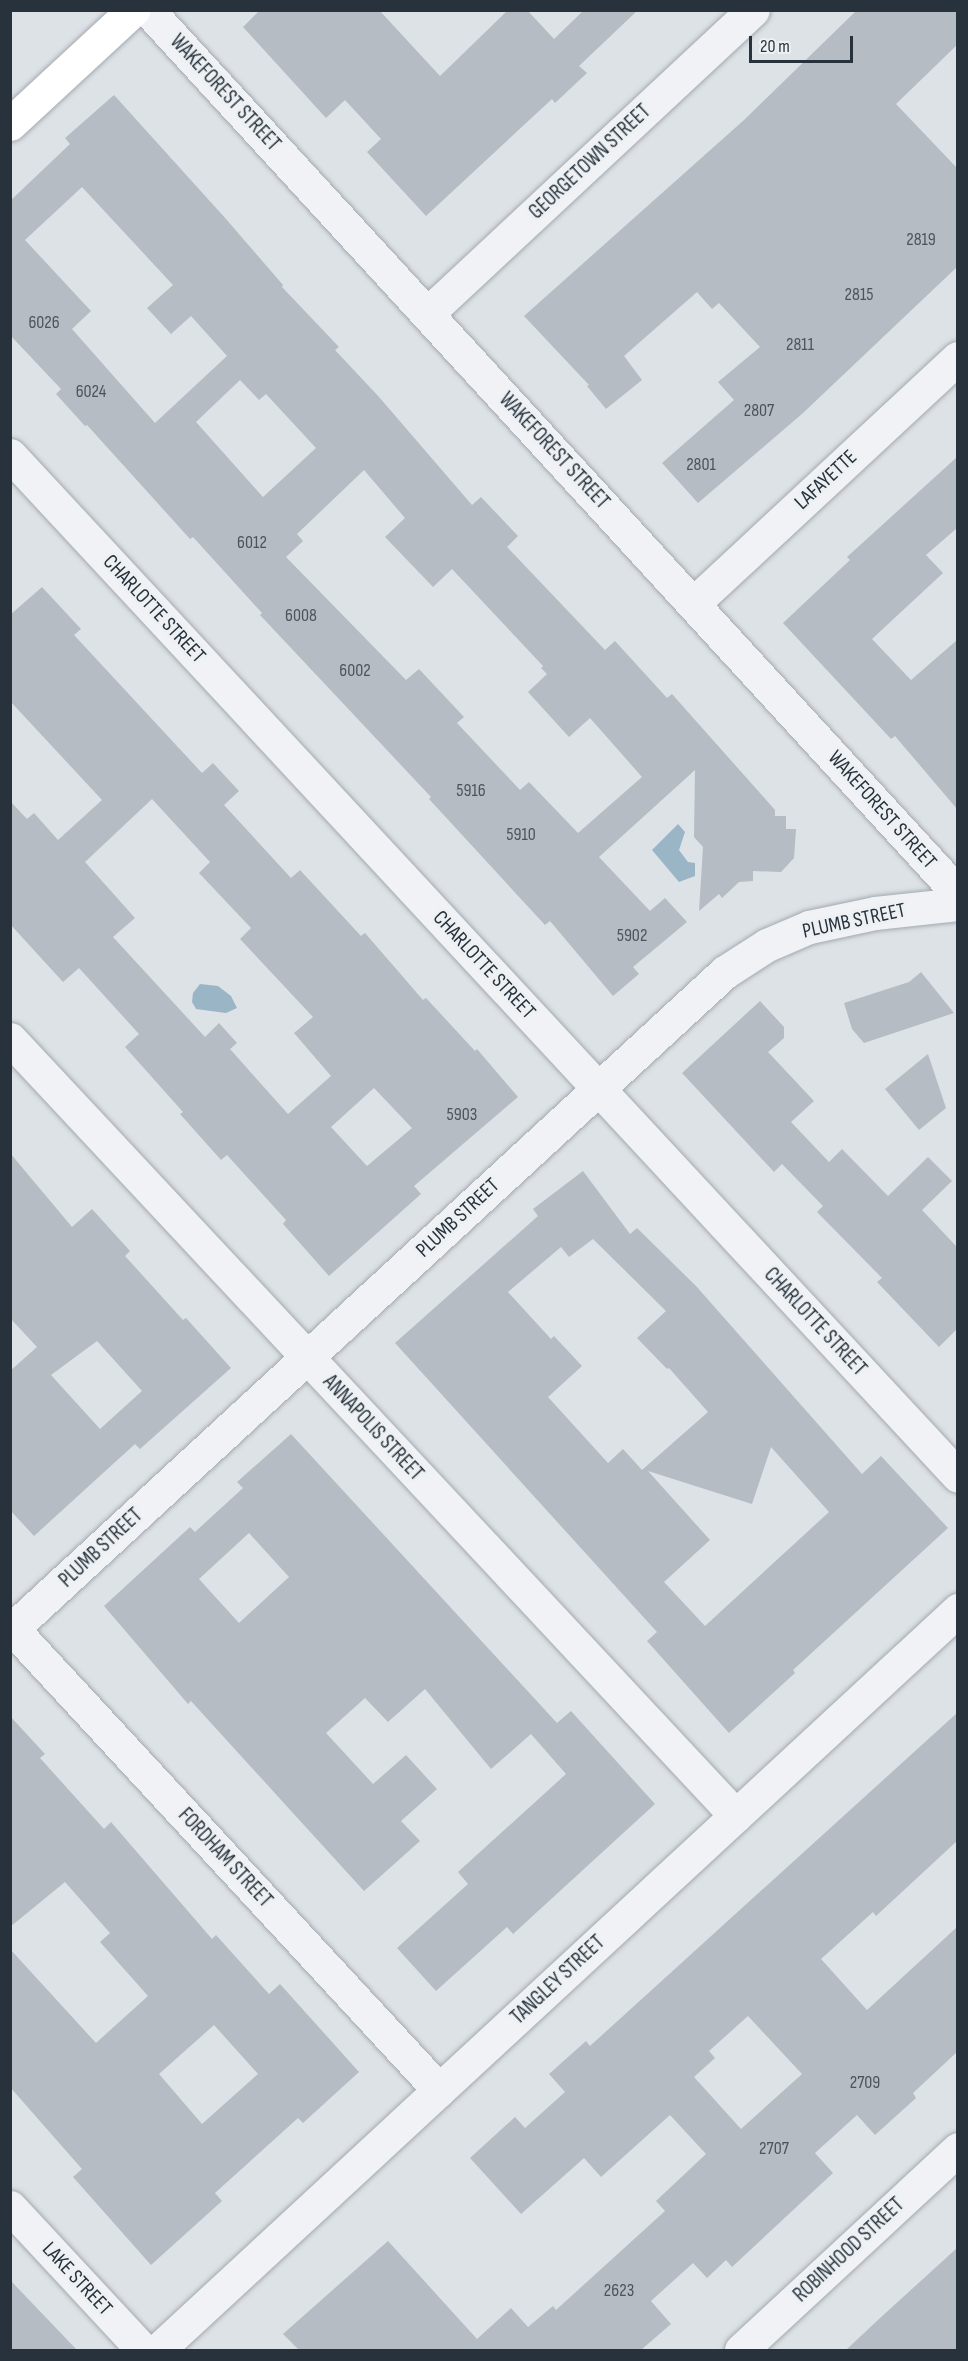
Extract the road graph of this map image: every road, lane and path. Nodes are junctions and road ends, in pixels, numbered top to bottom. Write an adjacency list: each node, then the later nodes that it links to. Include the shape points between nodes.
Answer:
1 (133, 10): 4 (main road)
2 (148, 10): 5 (street, WAKEFOREST STREET)
3 (753, 10): 5 (street, GEORGETOWN STREET)
4 (10, 124)
5 (428, 313): 8 (street, WAKEFOREST STREET)
6 (957, 358): 8 (street, LAFAYETTE)
7 (10, 455): 12 (street, CHARLOTTE STREET)
8 (694, 603): 9 (street, WAKEFOREST STREET)
9 (957, 893)
10 (957, 904): 12 (street, PLUMB STREET, via 845,919 809,927 767,945 725,972)
11 (10, 1039): 13 (street, ANNAPOLIS STREET)
12 (599, 1089): 13 (street, PLUMB STREET); 14 (street, CHARLOTTE STREET)
13 (307, 1358): 16 (street, PLUMB STREET); 17 (street, ANNAPOLIS STREET)
14 (957, 1476)
15 (957, 1610): 17 (street, TANGLEY STREET)
16 (11, 1629): 18 (street, FORDHAM STREET)
17 (736, 1816): 18 (street, TANGLEY STREET)
18 (439, 2090): 22 (street, TANGLEY STREET)
19 (957, 2149): 23 (street, ROBINHOOD STREET)
20 (10, 2207): 21 (street, LAKE STREET)
21 (143, 2350)
22 (158, 2350)
23 (741, 2350)

